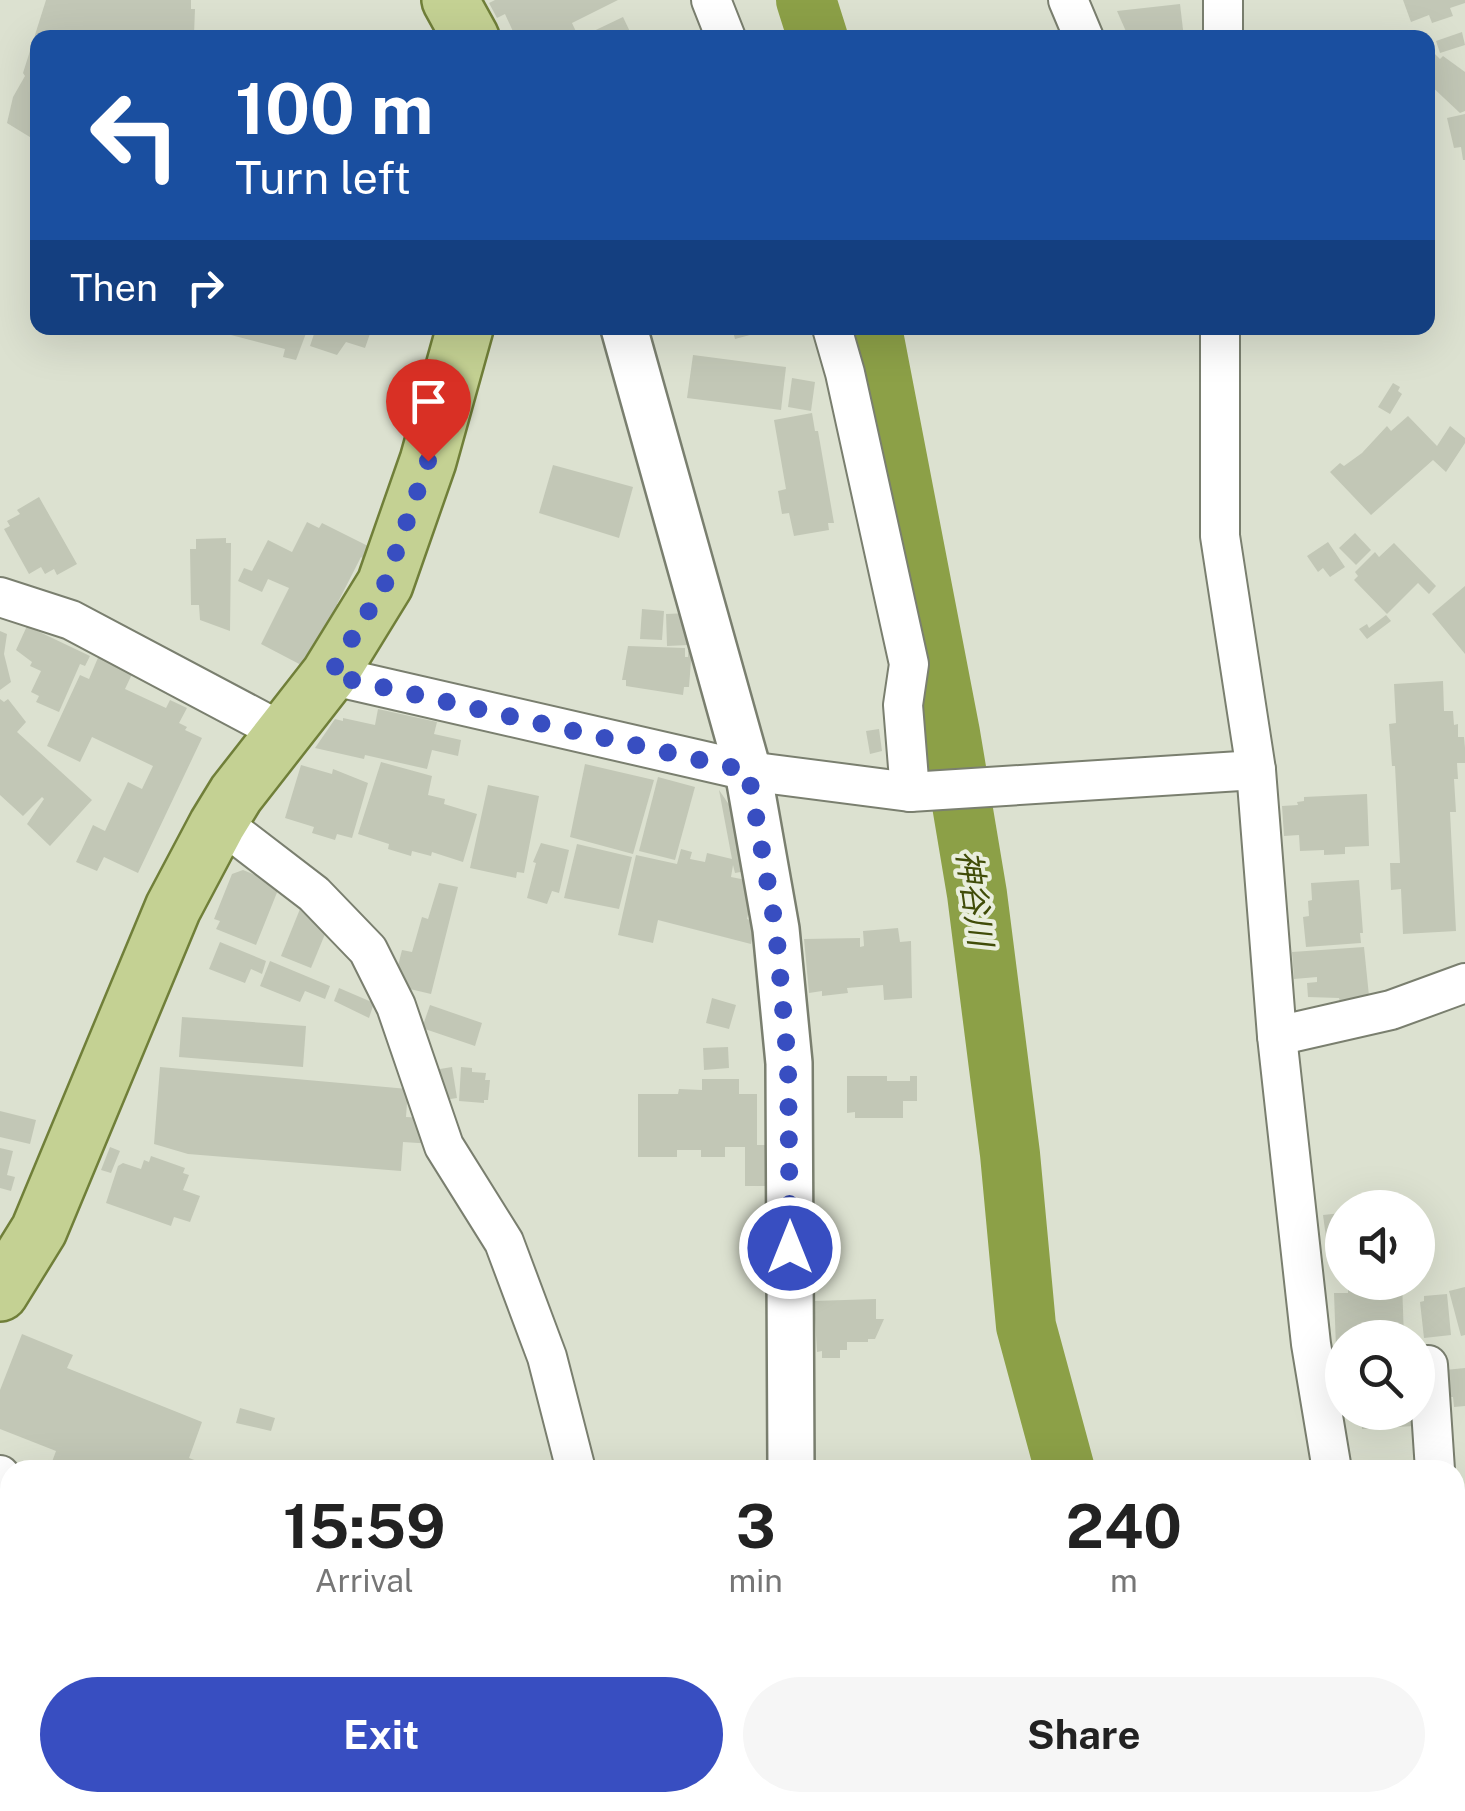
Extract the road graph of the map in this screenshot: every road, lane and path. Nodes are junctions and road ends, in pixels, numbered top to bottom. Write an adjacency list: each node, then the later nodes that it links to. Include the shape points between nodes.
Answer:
1 (450, 0): 5 (main road)
2 (711, 0): 6 (street)
3 (1068, 0): 7 (street)
4 (1223, 0): 8 (street)
5 (466, 30)
6 (723, 30)
7 (1081, 30)
8 (1223, 30)
9 (462, 335): 14 (main road, via 385,584)
10 (626, 335): 17 (street)
11 (834, 335): 18 (street, via 909,664 903,705)
12 (1220, 335): 16 (street, via 1220,536)
13 (0, 597): 15 (street, via 71,620)
14 (330, 675): 15 (main road); 17 (street)
15 (284, 733): 19 (main road)
16 (1244, 770): 18 (street); 21 (street)
17 (748, 771): 18 (street); 25 (street, via 776,930 788,1064)
18 (916, 791)
19 (217, 825): 22 (main road, via 173,908 40,1230); 24 (street, via 314,894 368,950 396,1006 444,1146 504,1242 546,1357)
20 (1465, 984): 21 (street, via 1391,1010)
21 (1277, 1036): 26 (street, via 1310,1344)
22 (0, 1293)
23 (1432, 1430): 27 (street)
24 (573, 1460)
25 (791, 1460)
26 (1330, 1460)
27 (1434, 1460)

